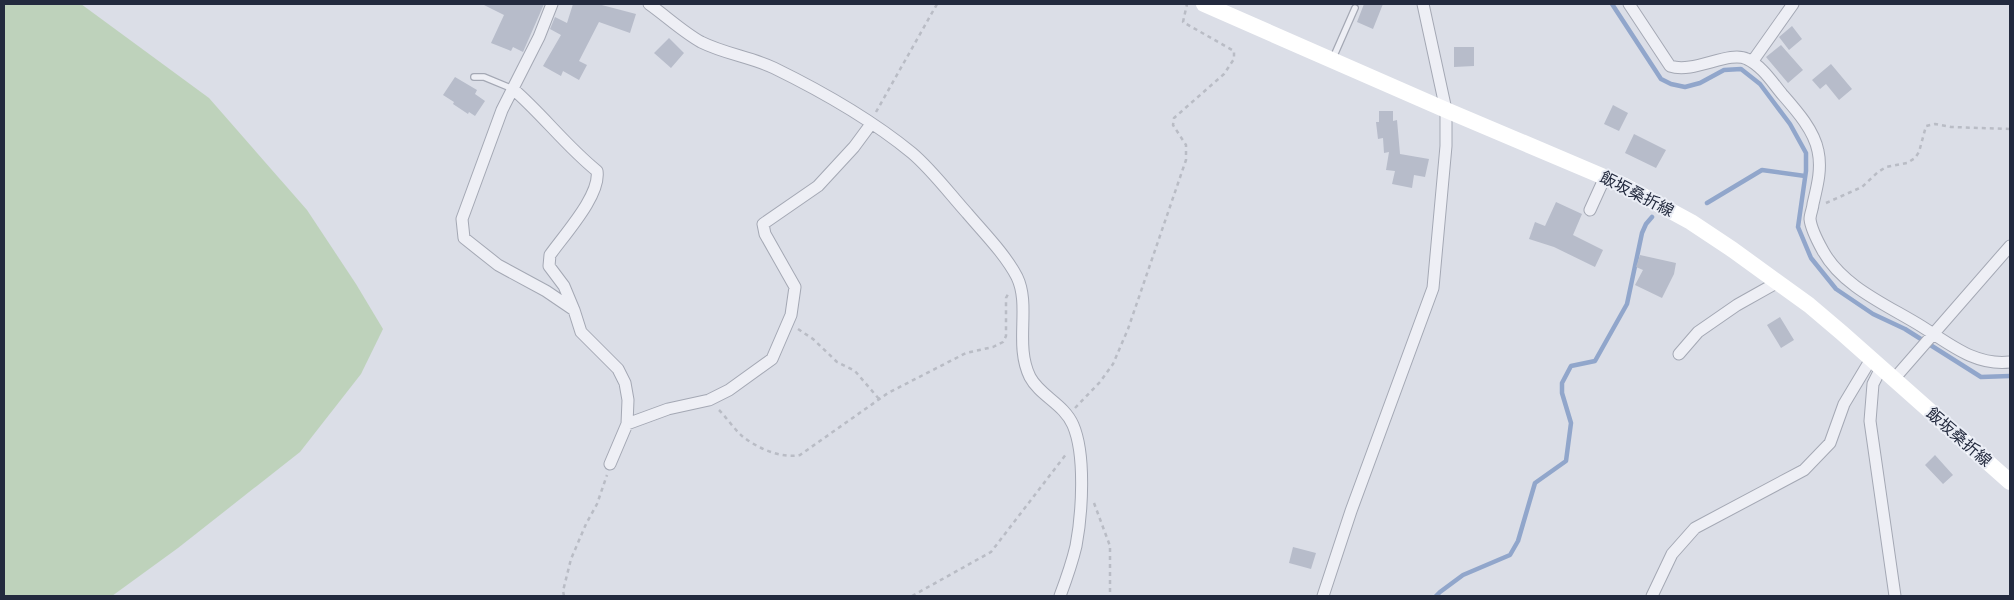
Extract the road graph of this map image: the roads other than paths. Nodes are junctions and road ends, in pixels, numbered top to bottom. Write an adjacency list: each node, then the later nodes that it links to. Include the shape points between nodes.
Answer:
1 (552, 4): 11 (street)
2 (649, 4): 13 (street, via 700,41 771,66 820,91)
3 (1204, 4): 8 (main road, 飯坂桑折線, via 1228,11)
4 (1423, 4): 12 (street)
5 (1629, 4): 9 (street, via 1670,66 1678,69 1730,58 1746,58)
6 (1793, 4): 9 (street)
7 (1355, 8): 8 (lane)
8 (1332, 59): 12 (main road, 飯坂桑折線)
9 (1752, 62): 19 (street, via 1796,110 1814,139 1820,164 1810,219 1823,252 1847,280)
10 (474, 77): 11 (lane, via 484,77)
11 (513, 90): 18 (street, via 597,171 593,194 550,255 549,266 564,286); 18 (street, via 502,110 462,218 464,238 498,265 546,290)
12 (1446, 110): 14 (main road, 飯坂桑折線); 28 (street, via 1446,146 1432,288)
13 (871, 124): 24 (street, via 818,186 764,224 765,234 795,287 791,315 772,359 729,390 709,400 668,409); 27 (street, via 912,154 935,177 1001,254 1017,278 1022,298 1022,353 1030,376 1065,411 1078,445 1081,491 1076,545)
14 (1605, 177): 15 (street); 17 (main road, 飯坂桑折線, via 1692,222)
15 (1590, 210)
16 (2010, 246): 19 (street)
17 (1778, 282): 20 (street, via 1736,305 1698,332); 22 (main road, 飯坂桑折線)
18 (574, 310): 24 (street, via 581,332 618,369 626,383)
19 (1933, 333): 21 (street, via 1970,357); 23 (street)
20 (1679, 354)
21 (2010, 362)
22 (1876, 363): 23 (main road, 飯坂桑折線); 29 (street, via 1844,404 1830,442 1804,470 1695,528 1672,554); 30 (street, via 1870,421)
23 (1894, 379): 26 (main road, 飯坂桑折線)
24 (627, 424): 25 (street)
25 (610, 464)
26 (2010, 482)
27 (1060, 596)
28 (1323, 596)
29 (1652, 596)
30 (1895, 596)

